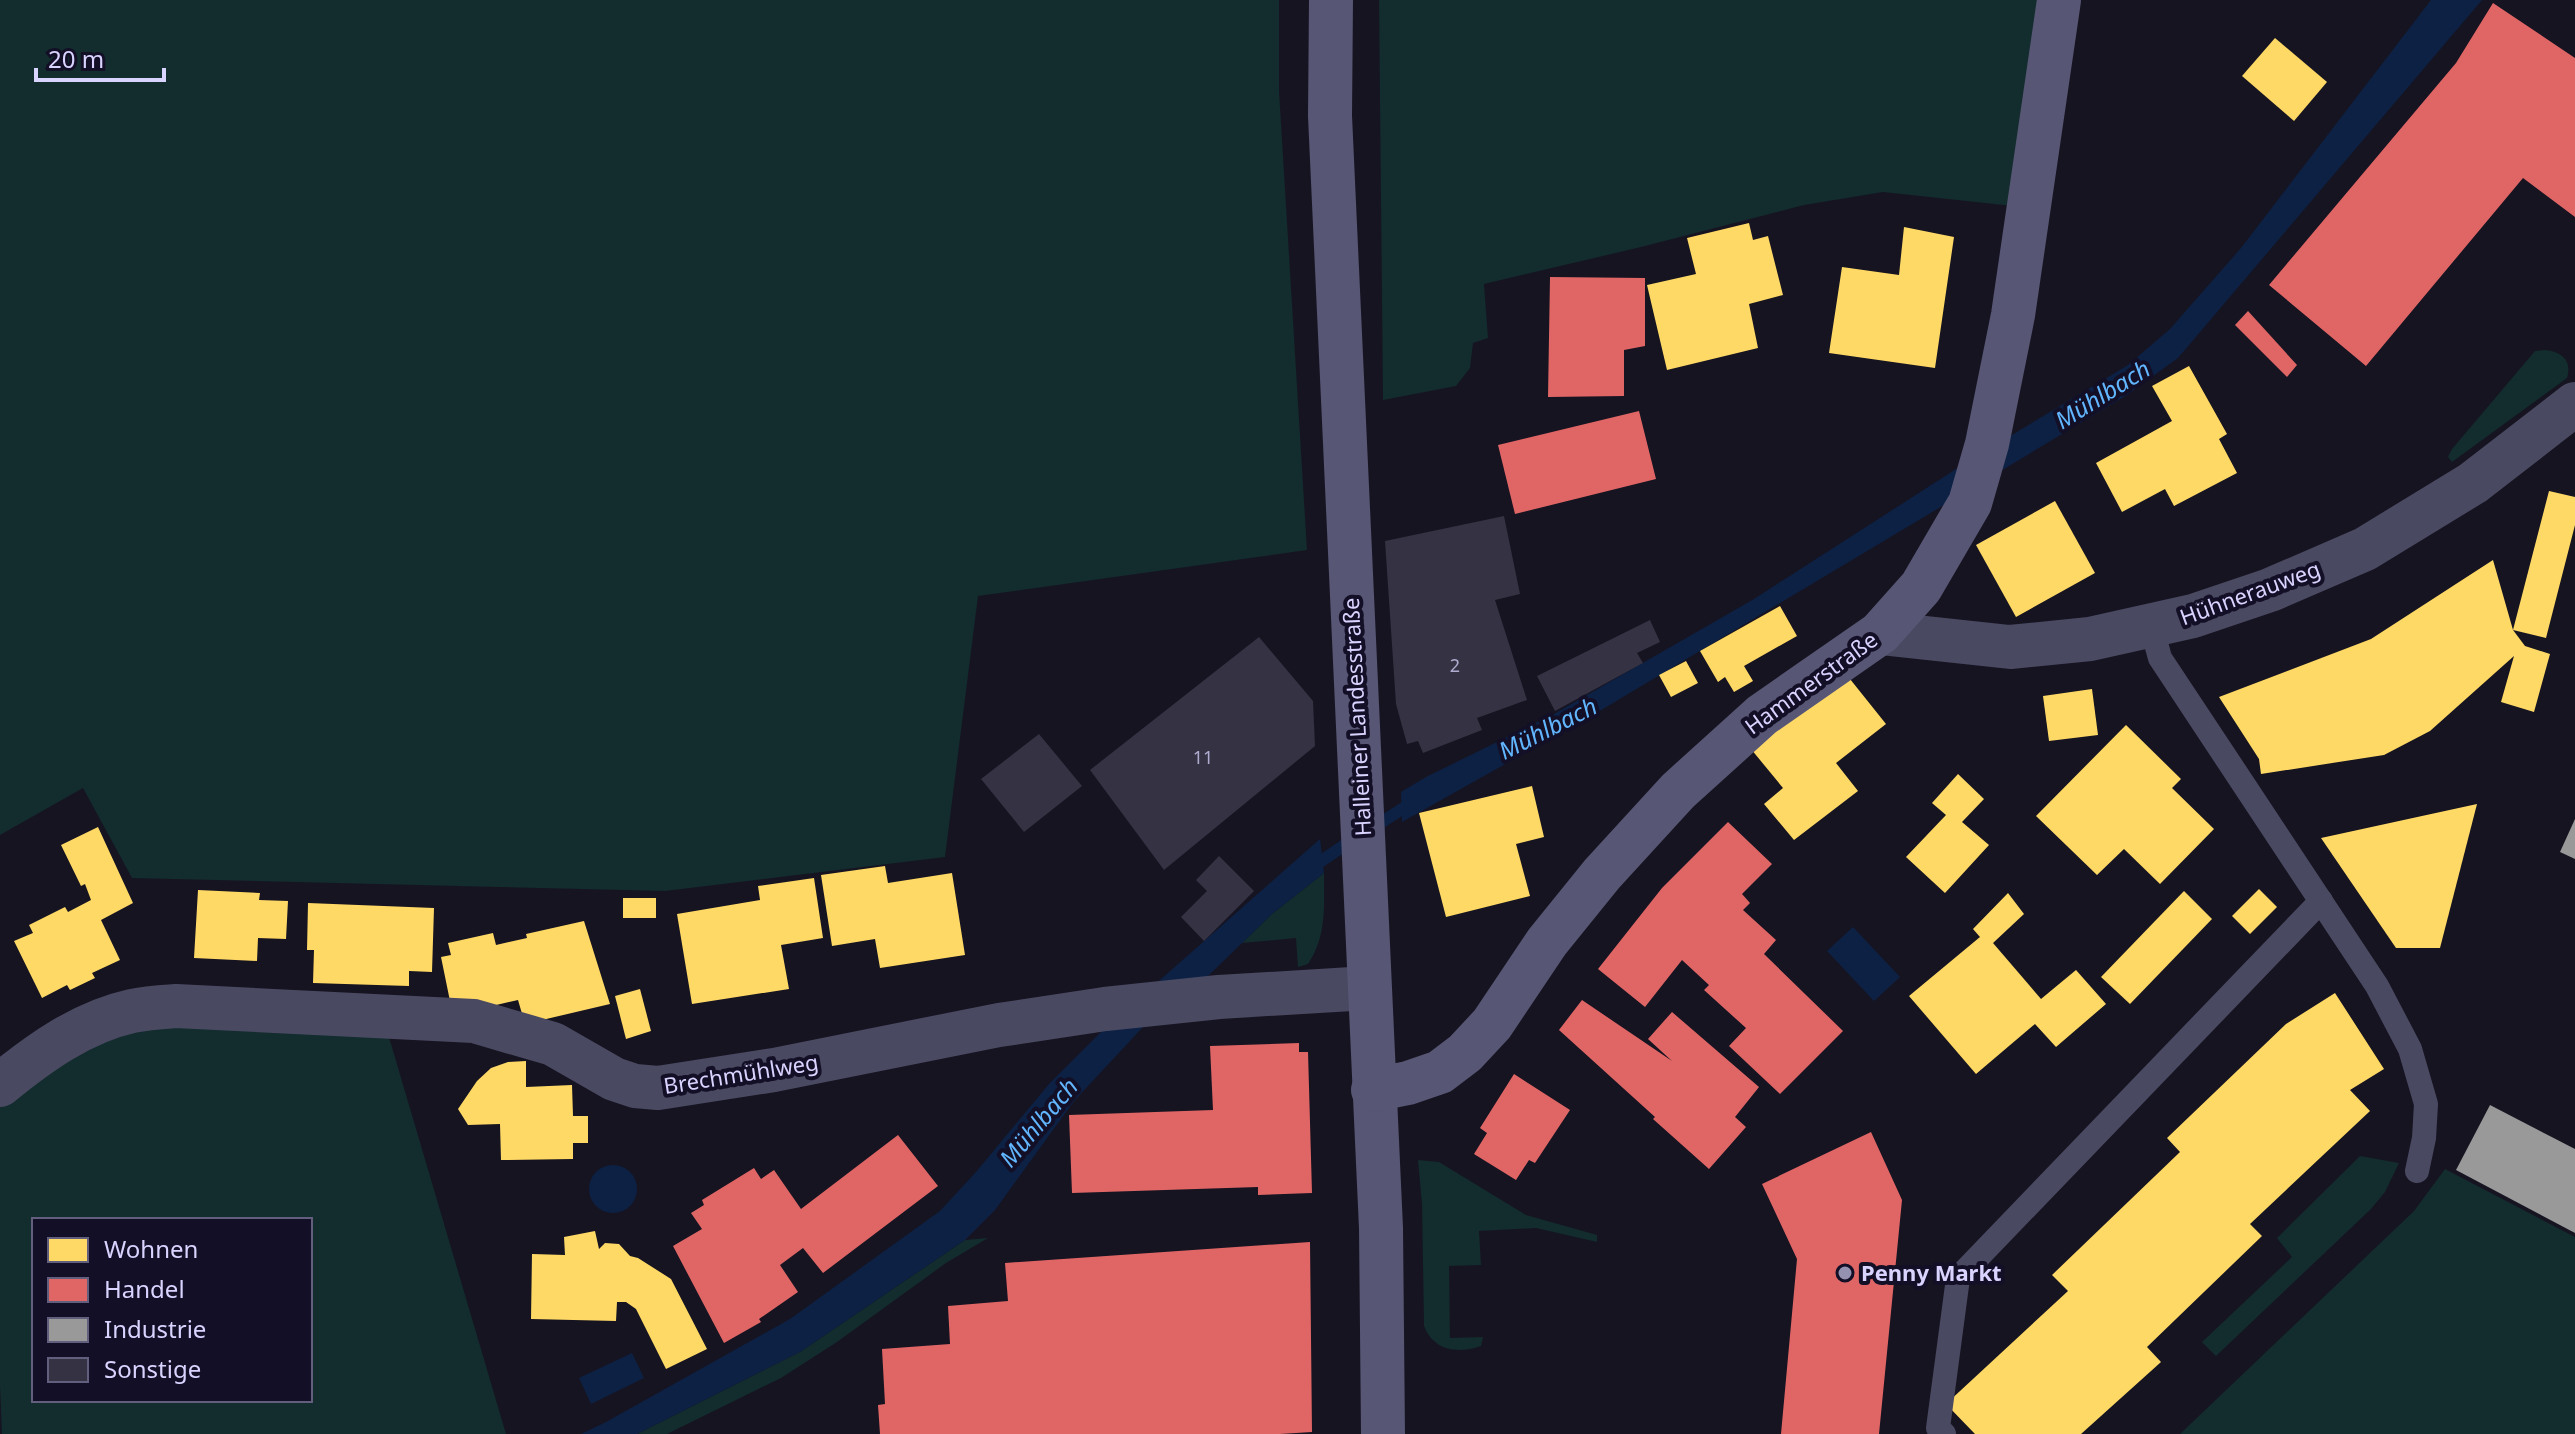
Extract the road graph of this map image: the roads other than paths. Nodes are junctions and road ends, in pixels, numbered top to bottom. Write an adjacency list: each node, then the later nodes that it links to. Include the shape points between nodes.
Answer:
1 (1331, 0): 7 (main road, Halleiner Landesstraße, via 1330,116)
2 (2059, 0): 5 (main road, Hammerstraße, via 2013,315 1987,444 1970,503 1921,587)
3 (2575, 404): 4 (street, Hühnerauweg, via 2473,483 2365,549 2270,590)
4 (2151, 625): 5 (street, Hühnerauweg, via 2090,639 2010,647); 6 (lane, via 2160,658)
5 (1880, 633): 9 (main road, Hammerstraße, via 1762,715 1678,791 1593,885 1465,1053 1440,1072)
6 (2321, 901): 10 (lane, via 2377,986 2410,1049 2426,1104); 12 (lane, via 1958,1278 1938,1428)
7 (1368, 988): 8 (street, Brechmühlweg, via 1112,1009 658,1088 614,1079 553,1044 474,1021 176,1006 93,1023 30,1060); 9 (main road, Halleiner Landesstraße)
8 (0, 1085)
9 (1373, 1090): 11 (main road, Halleiner Landesstraße)
10 (2417, 1171)
11 (1383, 1434)
12 (1944, 1434)

